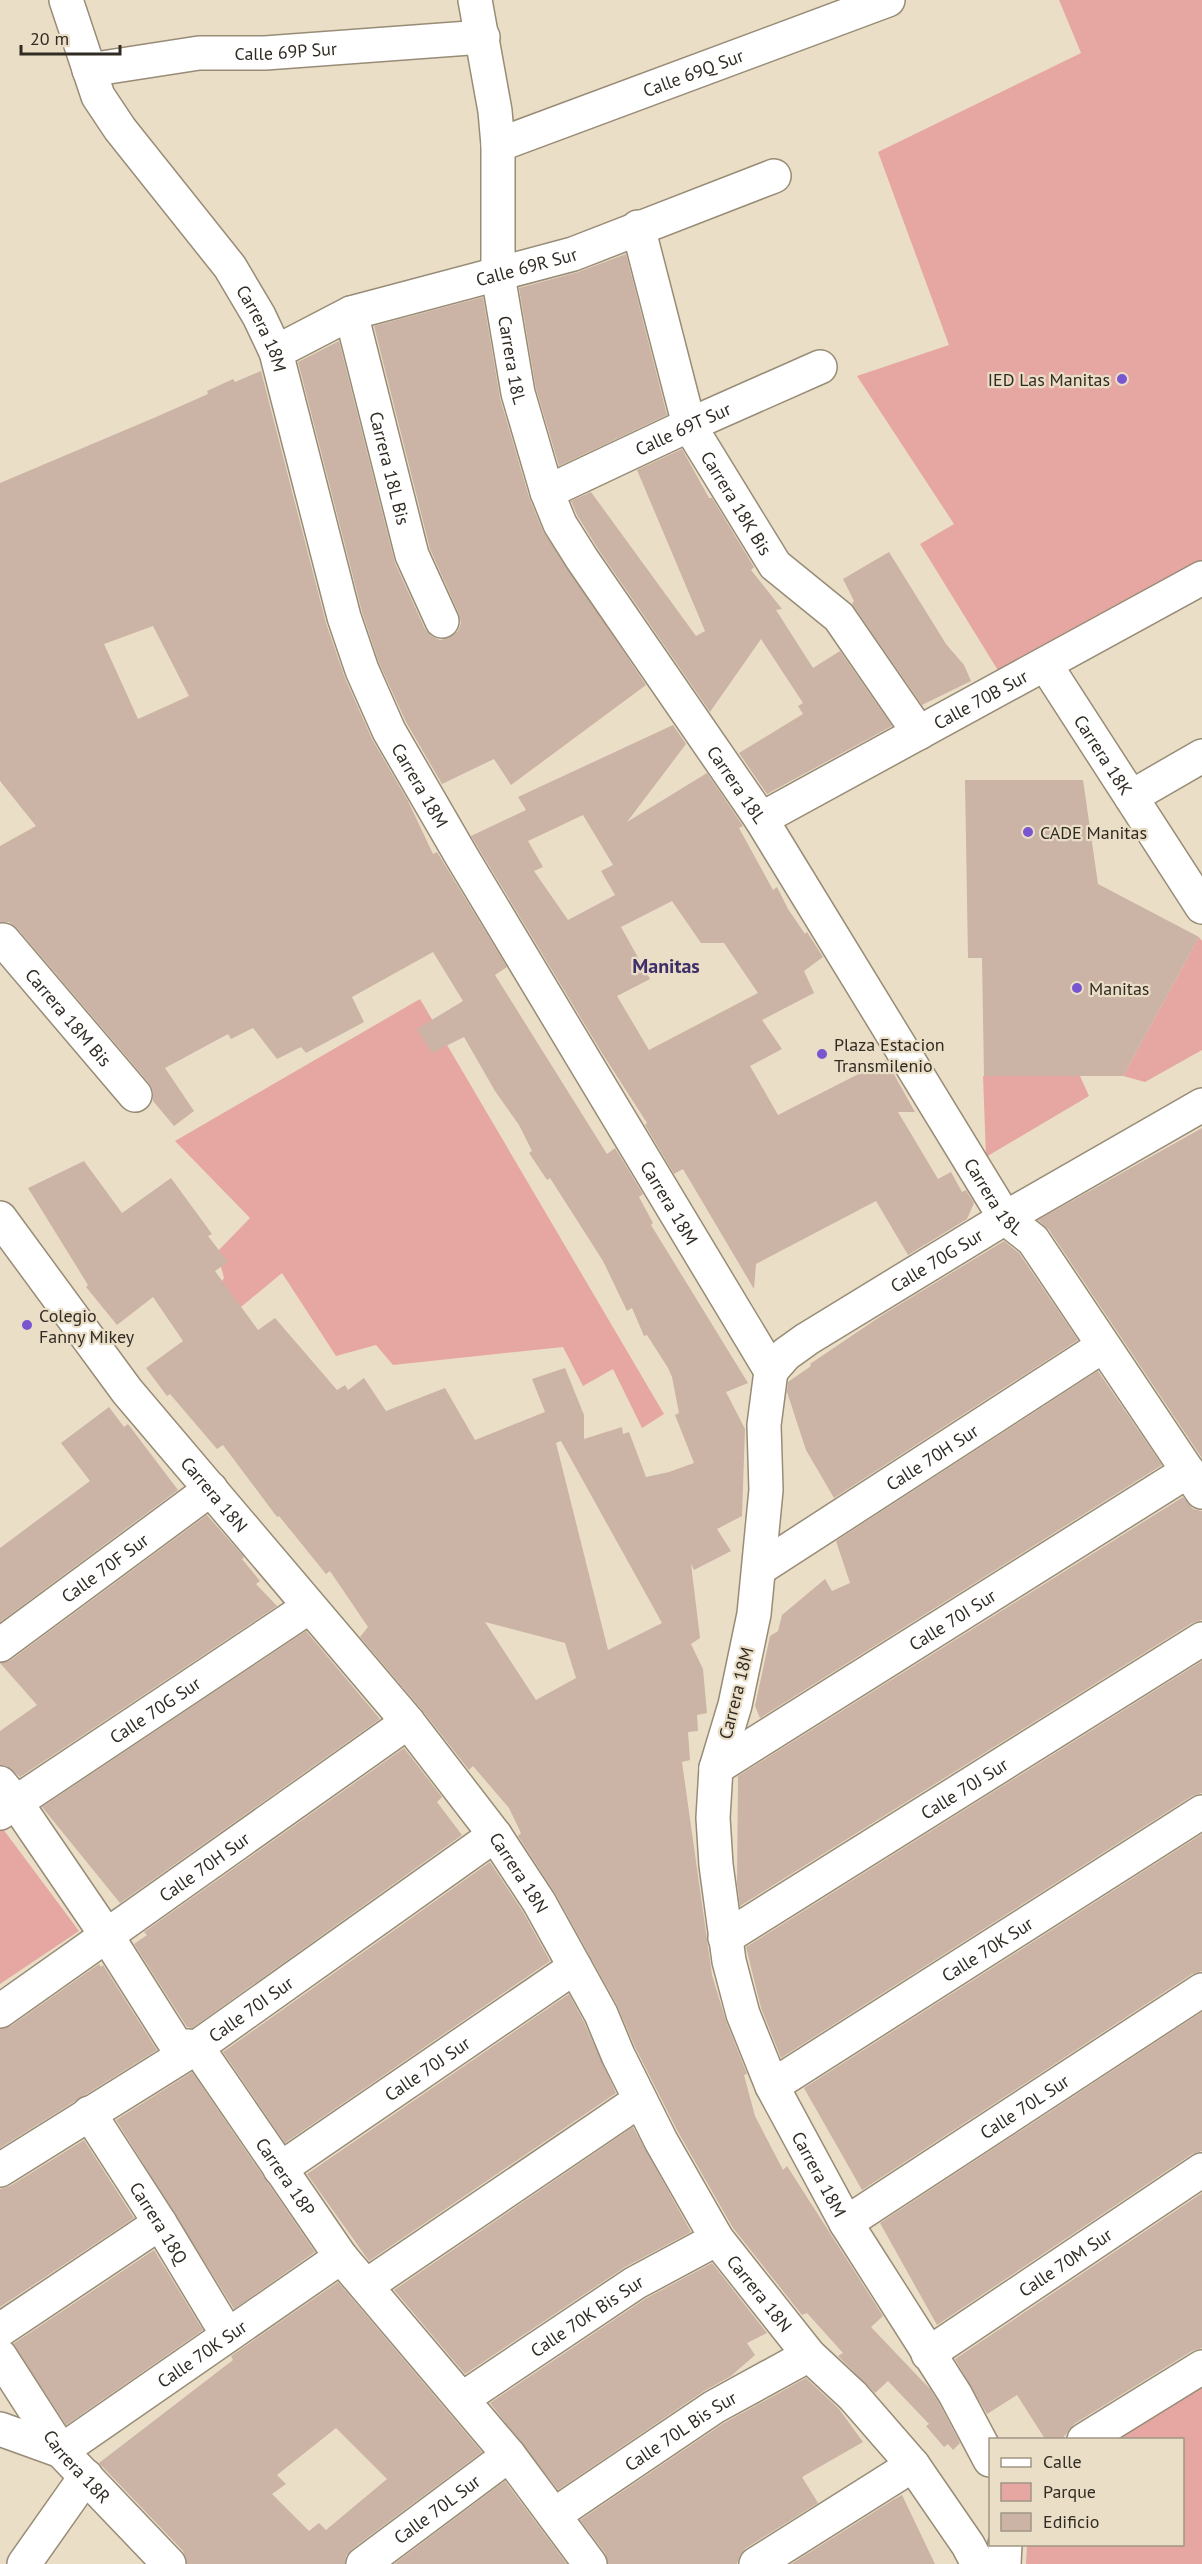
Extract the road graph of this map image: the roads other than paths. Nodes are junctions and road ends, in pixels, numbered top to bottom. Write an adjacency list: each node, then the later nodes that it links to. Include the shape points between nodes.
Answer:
1 (66, 0): 5 (street, Carrera 18M)
2 (475, 0): 4 (street, Carrera 18L)
3 (888, 0): 6 (street, Calle 69Q Sur)
4 (483, 37): 5 (street, Calle 69P Sur, via 265,53 199,53); 6 (street, Carrera 18L)
5 (89, 70): 11 (street, Carrera 18M, via 98,96 120,129 230,267)
6 (498, 145): 9 (street, Carrera 18L)
7 (774, 176): 8 (street, Calle 69R Sur)
8 (638, 227): 9 (street, Calle 69R Sur, via 573,254); 13 (street, Carrera 18K Bis)
9 (498, 275): 10 (street, Calle 69R Sur); 14 (street, Carrera 18L, via 518,393)
10 (351, 313): 11 (street, Calle 69R Sur); 16 (street, Carrera 18L Bis, via 412,555)
11 (276, 352): 29 (street, Carrera 18M, via 344,617 389,731)
12 (820, 367): 13 (street, Calle 69T Sur)
13 (689, 425): 14 (street, Calle 69T Sur); 18 (street, Carrera 18K Bis, via 775,565 839,617)
14 (547, 492): 21 (street, Carrera 18L, via 560,524 582,559)
15 (1202, 578): 17 (street, Calle 70B Sur)
16 (442, 621)
17 (1045, 664): 18 (street, Calle 70B Sur); 20 (street, Carrera 18K)
18 (919, 732): 21 (street, Calle 70B Sur)
19 (1202, 756): 20 (street)
20 (1131, 797): 22 (street, Carrera 18K)
21 (761, 819): 27 (street, Carrera 18L)
22 (1202, 907)
23 (2, 941): 24 (street, Carrera 18M Bis)
24 (135, 1095)
25 (1202, 1105): 27 (street, Calle 70G Sur)
26 (0, 1218): 31 (street, Carrera 18N, via 127,1391)
27 (1005, 1218): 28 (street, Carrera 18L, via 1033,1240); 29 (street, Calle 70G Sur, via 807,1339)
28 (1103, 1346): 30 (street, Carrera 18L); 32 (street, Calle 70H Sur)
29 (771, 1371): 32 (street, Carrera 18M, via 764,1425 766,1471)
30 (1195, 1482): 37 (street, Calle 70I Sur)
31 (211, 1489): 33 (street, Carrera 18N); 35 (street, Calle 70F Sur)
32 (759, 1569): 37 (street, Carrera 18M, via 745,1665)
33 (309, 1607): 36 (street, Carrera 18N); 38 (street, Calle 70G Sur)
34 (1202, 1639): 42 (street, Calle 70J Sur)
35 (0, 1645)
36 (408, 1722): 40 (street, Carrera 18N); 41 (street, Calle 70H Sur)
37 (716, 1768): 42 (street, Carrera 18M, via 714,1830)
38 (5, 1799): 41 (street)
39 (1202, 1812): 47 (street, Calle 70K Sur)
40 (495, 1835): 43 (street, Carrera 18N); 46 (street, Calle 70I Sur)
41 (107, 1936): 45 (street, Calle 70H Sur); 46 (street, via 176,2045)
42 (725, 1938): 47 (street, Carrera 18M, via 743,2014)
43 (575, 1967): 48 (street, Carrera 18N); 50 (street, Calle 70J Sur)
44 (1202, 1990): 54 (street, Calle 70L Sur)
45 (0, 2011)
46 (197, 2047): 49 (street, Calle 70I Sur); 50 (street, Carrera 18P)
47 (772, 2086): 54 (street, Carrera 18M)
48 (640, 2100): 55 (street, Carrera 18N); 57 (street)
49 (89, 2114): 51 (street, Calle 70I Sur); 53 (street, Carrera 18Q)
50 (280, 2169): 56 (street, Carrera 18P)
51 (0, 2170)
52 (1202, 2170): 60 (street, Calle 70M Sur)
53 (160, 2223): 58 (street); 59 (street, Carrera 18Q)
54 (846, 2223): 60 (street, Carrera 18M)
55 (717, 2239): 61 (street, Carrera 18N); 64 (street, Calle 70K Bis Sur, via 634,2283)
56 (341, 2257): 57 (street, Carrera 18P); 59 (street, Calle 70K Sur)
57 (366, 2286): 64 (street, Carrera 18P)
58 (0, 2330)
59 (227, 2334): 67 (street, Calle 70K Sur)
60 (928, 2354): 69 (street, Carrera 18M, via 955,2394)
61 (809, 2355): 70 (street, Carrera 18N, via 854,2396); 72 (street, Calle 70L Bis Sur, via 714,2407)
62 (0, 2356): 67 (street, Carrera 18R)
63 (1202, 2367): 66 (street)
64 (462, 2399): 68 (street, Carrera 18P)
65 (0, 2428): 67 (street)
66 (1086, 2438)
67 (61, 2451): 71 (street, Carrera 18R)
68 (508, 2455): 72 (street, Carrera 18P); 76 (street, Calle 70L Sur)
69 (989, 2458)
70 (913, 2466): 78 (street); 79 (street, Carrera 18N)
71 (86, 2476): 74 (street); 75 (street, Carrera 18R)
72 (554, 2515): 77 (street, Carrera 18P)
73 (1005, 2546): 80 (street)
74 (24, 2564)
75 (169, 2564)
76 (363, 2564)
77 (590, 2564)
78 (756, 2564)
79 (978, 2564)
80 (1004, 2564)

